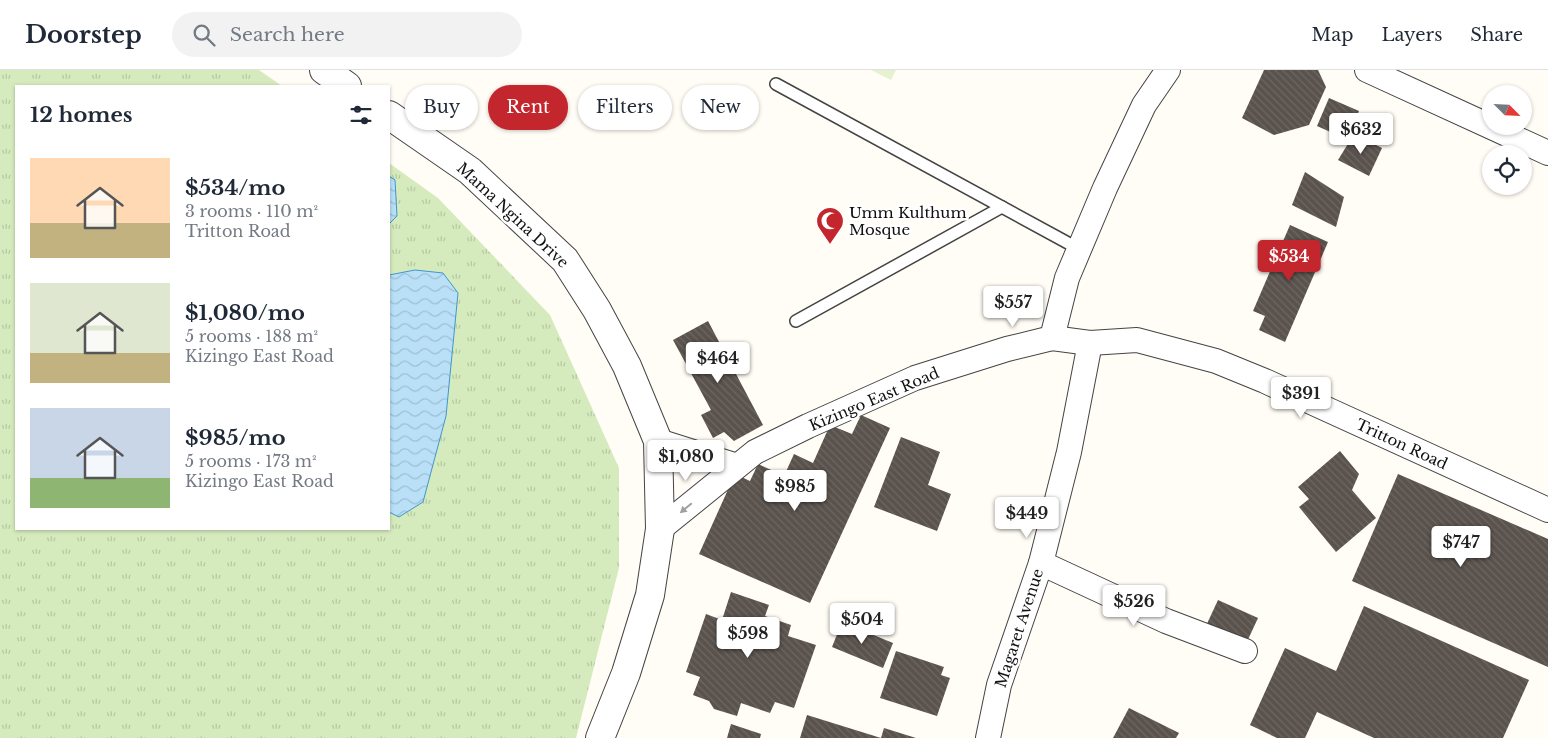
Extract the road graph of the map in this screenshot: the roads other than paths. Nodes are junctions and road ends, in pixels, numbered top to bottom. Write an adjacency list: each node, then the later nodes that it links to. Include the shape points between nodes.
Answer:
1 (324, 70): 5 (street)
2 (1168, 70): 9 (street, via 1144,105)
3 (1367, 70): 7 (street)
4 (776, 84): 8 (lane)
5 (346, 85)
6 (390, 116): 13 (street, Mama Ngina Drive, via 470,171 565,260 627,366)
7 (1548, 153)
8 (1002, 207): 9 (lane); 10 (lane)
9 (1079, 249): 11 (street, via 1067,278)
10 (796, 321)
11 (1052, 338): 12 (street, Tritton Road); 14 (street, Kizingo East Road, via 916,378 808,426 756,452)
12 (1090, 343): 15 (street, Tritton Road, via 1137,340 1216,361); 17 (street, Magaret Avenue, via 1069,452)
13 (658, 441): 14 (street); 16 (street, Mama Ngina Drive)
14 (737, 466): 16 (street, Kizingo East Road, one-way to 16)
15 (1548, 510)
16 (660, 529): 19 (street, Mama Ngina Drive, via 650,595 626,673)
17 (1041, 563): 18 (street, via 1166,621); 20 (street, Magaret Avenue, via 999,685)
18 (1245, 651)
19 (600, 738)
20 (988, 738)

